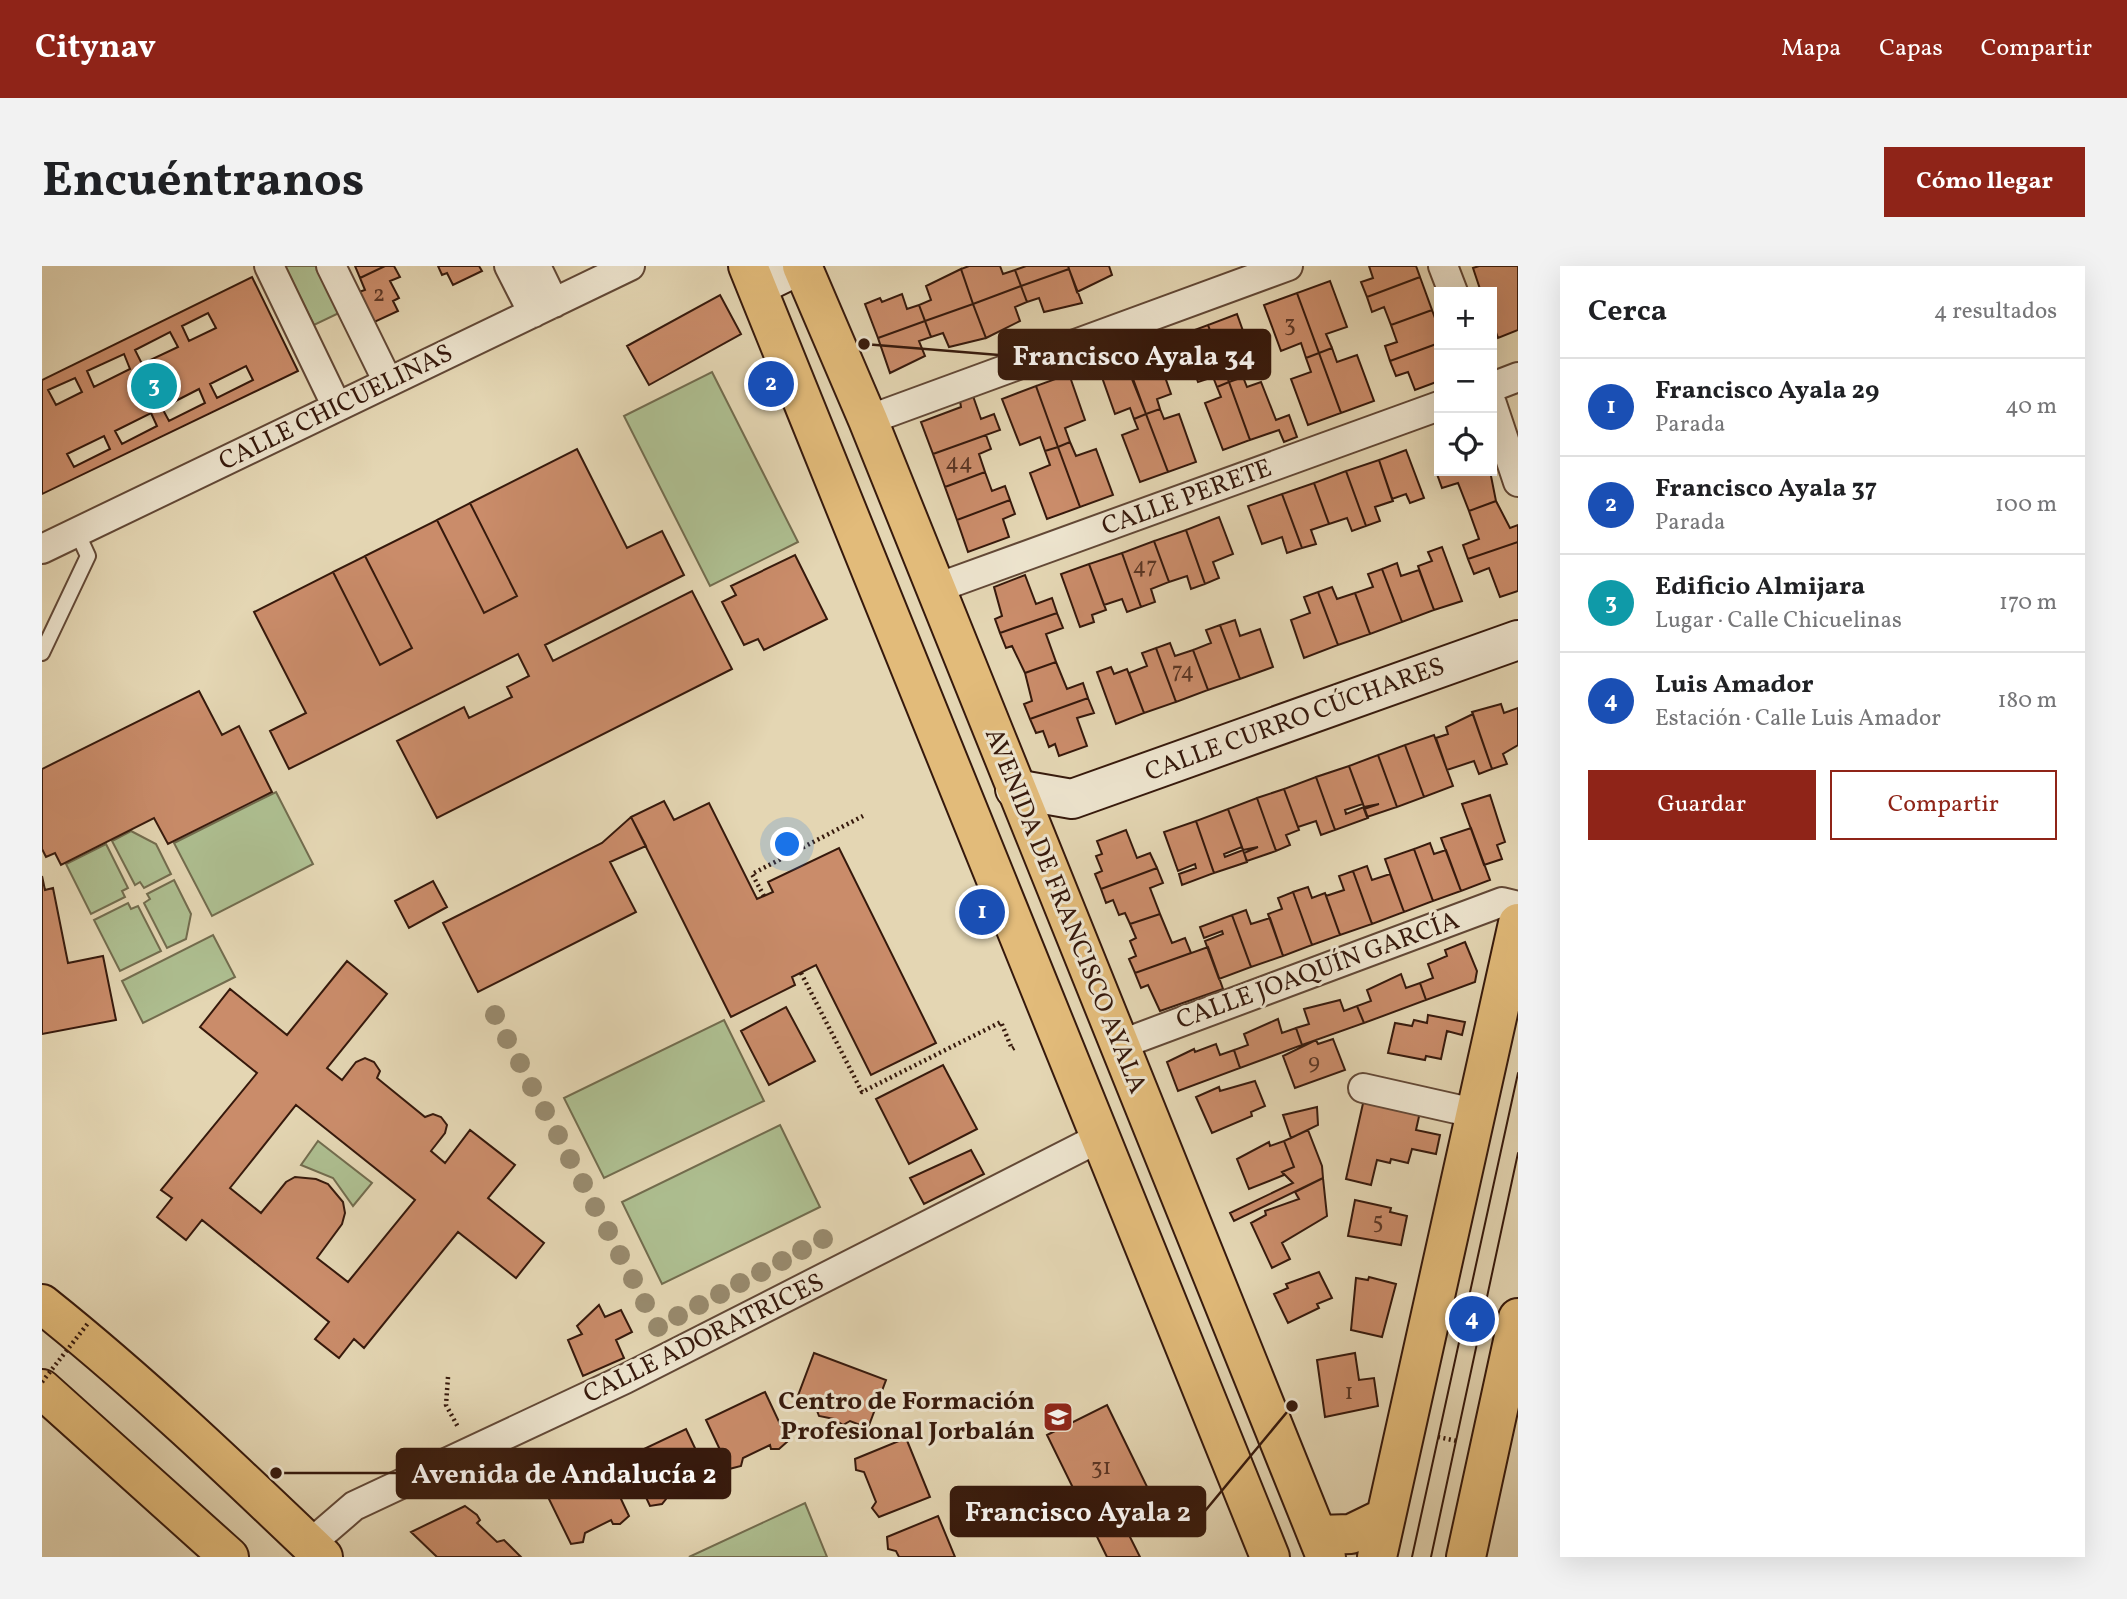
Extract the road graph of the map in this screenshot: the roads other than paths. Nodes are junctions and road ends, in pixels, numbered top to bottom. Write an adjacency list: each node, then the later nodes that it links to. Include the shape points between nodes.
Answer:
1 (269, 266): 15 (street)
2 (331, 266): 13 (street)
3 (509, 266): 11 (street)
4 (536, 266): 11 (street)
5 (630, 266): 11 (street, CALLE CHICUELINAS)
6 (800, 266): 9 (street); 18 (main road, AVENIDA DE FRANCISCO AYALA)
7 (1288, 266): 18 (street)
8 (1443, 266): 10 (street)
9 (752, 276): 33 (main road, AVENIDA DE FRANCISCO AYALA)
10 (1450, 287)
11 (543, 308): 13 (street, CALLE CHICUELINAS)
12 (1518, 377): 14 (street)
13 (388, 382): 15 (street, CALLE CHICUELINAS)
14 (1497, 385)
15 (337, 407): 20 (street, CALLE CHICUELINAS)
16 (1434, 408): 22 (street, CALLE PERETE)
17 (1495, 413): 19 (street)
18 (868, 420): 22 (main road, AVENIDA DE FRANCISCO AYALA)
19 (1518, 482)
20 (77, 532): 21 (street, CALLE CHICUELINAS); 24 (lane, via 89,556)
21 (42, 549)
22 (934, 589): 25 (main road, AVENIDA DE FRANCISCO AYALA)
23 (1518, 640): 26 (street, CALLE CURRO CÚCHARES)
24 (42, 653)
25 (1015, 789): 26 (street, CALLE CURRO CÚCHARES); 27 (main road, AVENIDA DE FRANCISCO AYALA)
26 (1072, 799): 27 (street)
27 (1039, 847): 30 (main road, AVENIDA DE FRANCISCO AYALA)
28 (1518, 906): 30 (street, CALLE JOAQUÍN GARCÍA, via 1502,902)
29 (1518, 922): 32 (main road)
30 (1119, 1045): 38 (main road, AVENIDA DE FRANCISCO AYALA)
31 (1363, 1088): 32 (street)
32 (1474, 1114): 37 (main road)
33 (1101, 1137): 39 (street, CALLE ADORATRICES, via 662,1361 354,1506); 41 (main road, AVENIDA DE FRANCISCO AYALA)
34 (42, 1304): 39 (main road, via 189,1429)
35 (1518, 1318): 43 (main road)
36 (42, 1389): 40 (main road)
37 (1386, 1517): 38 (main road); 42 (main road)
38 (1321, 1546)
39 (316, 1551)
40 (229, 1557)
41 (1270, 1557)
42 (1377, 1557)
43 (1466, 1557)

